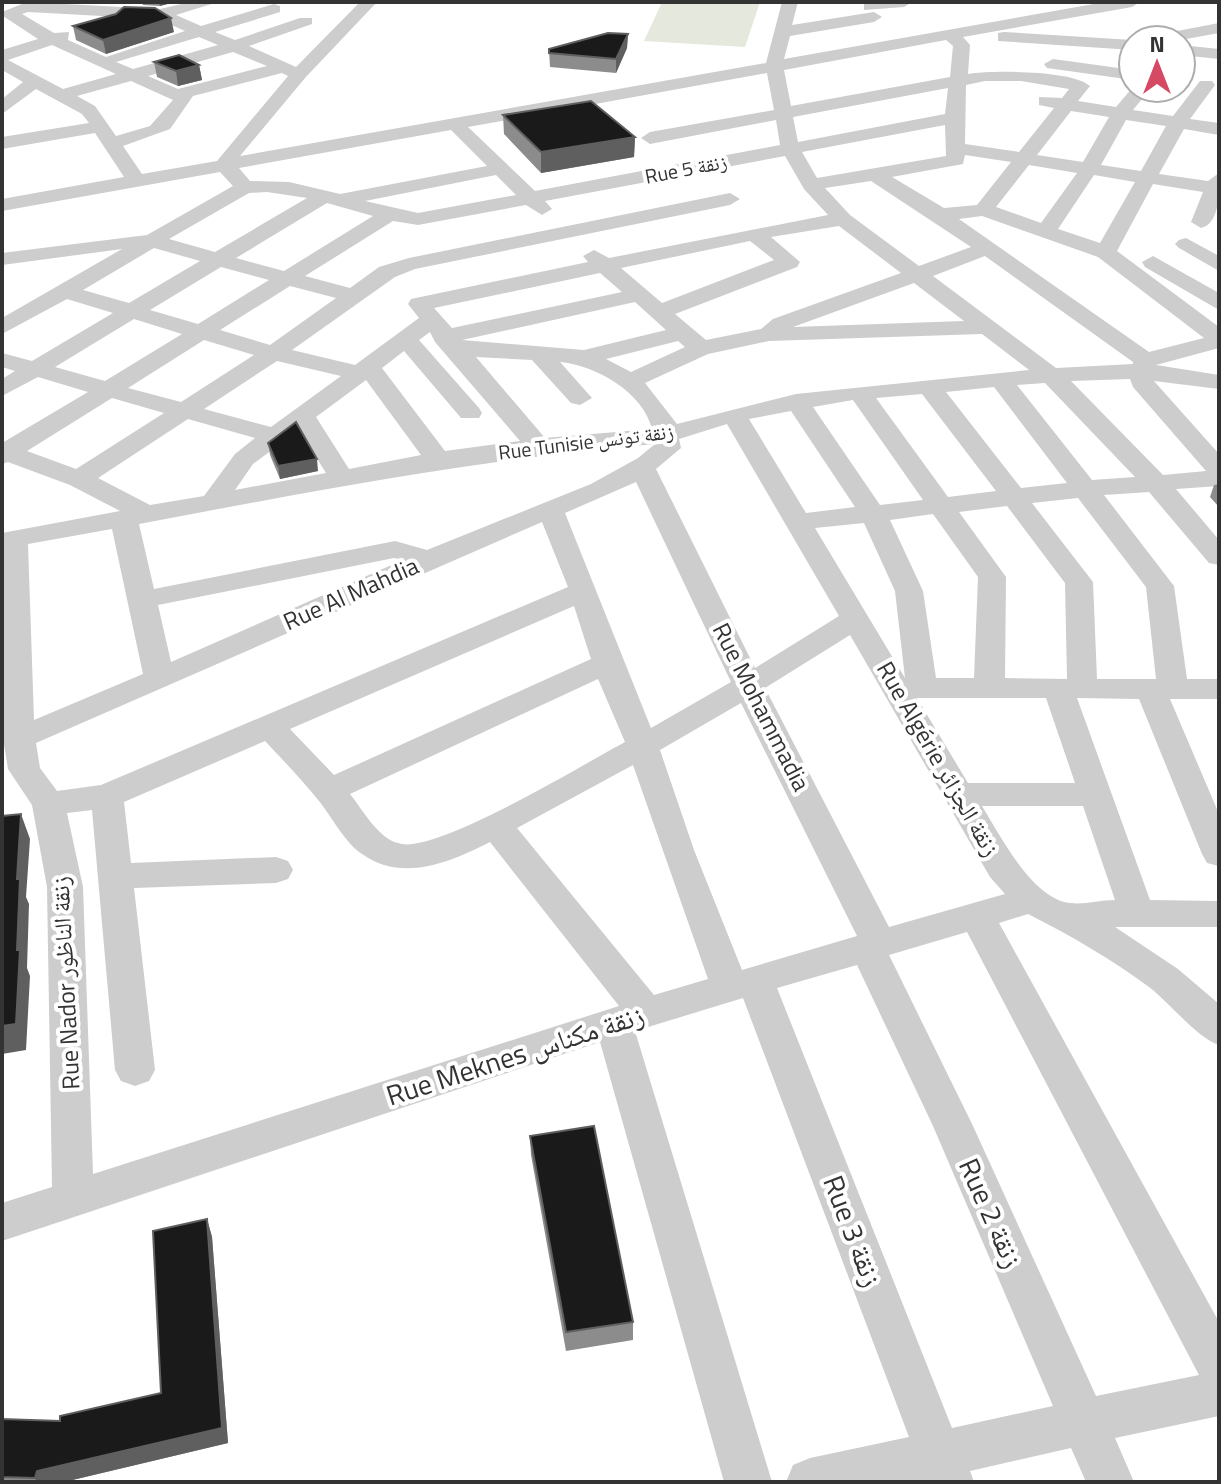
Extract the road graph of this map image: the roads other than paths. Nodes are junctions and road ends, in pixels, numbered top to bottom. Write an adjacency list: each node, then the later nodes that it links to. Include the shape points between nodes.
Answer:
1 (210, 2): 12 (street)
2 (254, 2): 9 (street)
3 (369, 2): 15 (street)
4 (790, 2): 19 (street)
5 (904, 2): 10 (street)
6 (1058, 2): 11 (street)
7 (1132, 2): 11 (street)
8 (42, 5): 12 (street); 23 (street, via 9,13)
9 (274, 9): 13 (street); 18 (street)
10 (871, 9): 19 (street); 24 (street)
11 (1078, 11): 16 (street); 21 (street)
12 (160, 14): 18 (street); 23 (street)
13 (306, 21): 15 (street); 27 (street)
14 (1219, 28): 17 (street)
15 (342, 31): 38 (street)
16 (993, 31): 22 (street); 26 (street); 31 (street)
17 (1201, 31): 20 (street); 25 (street)
18 (196, 32): 27 (street); 32 (street)
19 (782, 32): 34 (street)
20 (1197, 32)
21 (1117, 33)
22 (948, 34): 24 (street); 42 (street, via 962,45)
23 (52, 39): 30 (street); 32 (street)
24 (914, 40): 34 (street)
25 (1219, 40)
26 (1117, 41)
27 (231, 47): 35 (street); 39 (street)
28 (1197, 52): 29 (street)
29 (1219, 54)
30 (2, 56)
31 (1001, 57): 36 (street); 40 (street)
32 (99, 61): 39 (street)
33 (2, 63): 41 (street)
34 (774, 64): 48 (street); 53 (street)
35 (281, 68): 38 (street); 45 (street)
36 (1092, 69): 37 (street); 43 (street)
37 (1117, 73)
38 (299, 74): 65 (street)
39 (128, 75): 45 (street); 47 (street)
40 (1002, 76): 42 (street); 43 (street)
41 (35, 82): 47 (street); 52 (street)
42 (959, 86): 46 (street); 53 (street); 55 (street)
43 (1081, 86): 50 (street)
44 (1212, 86): 57 (street)
45 (180, 95): 60 (street, via 170,122 160,129)
46 (995, 95)
47 (58, 96): 60 (street, via 89,110)
48 (603, 96): 56 (street); 58 (street)
49 (1023, 98): 50 (street)
50 (1066, 104): 54 (street); 64 (street)
51 (1128, 104): 54 (street)
52 (2, 109)
53 (782, 112): 58 (street); 62 (street)
54 (1120, 114): 57 (street); 68 (street)
55 (954, 118): 62 (street, Rue 5 زنقة); 63 (street)
56 (453, 122): 65 (street); 66 (street)
57 (1178, 122): 59 (street); 70 (street)
58 (638, 127): 67 (street)
59 (1219, 129)
60 (107, 135): 61 (street); 71 (street)
61 (2, 143)
62 (790, 148): 67 (street, Rue 5 زنقة); 73 (street)
63 (955, 154): 64 (street); 69 (street)
64 (1024, 159): 68 (street); 79 (street)
65 (224, 164): 71 (street); 74 (street)
66 (499, 169): 75 (street); 76 (street)
67 (688, 169): 76 (street, Rue 5 زنقة); 77 (street)
68 (1089, 169): 70 (street); 86 (street)
69 (874, 174): 73 (street); 80 (street)
70 (1149, 179): 72 (street); 90 (street)
71 (136, 180): 78 (street)
72 (1217, 184): 83 (street)
73 (811, 185): 82 (street)
74 (245, 187): 75 (street, Rue 5 زنقة, via 276,185); 87 (street)
75 (333, 198): 81 (street, Rue 5 زنقة); 92 (street)
76 (529, 199): 81 (street, Rue 5 زنقة, via 418,219); 84 (street)
77 (730, 199): 84 (street); 85 (street)
78 (2, 205)
79 (983, 210): 80 (street); 86 (street)
80 (940, 215): 89 (street)
81 (387, 216): 97 (street)
82 (843, 219): 85 (street); 96 (street)
83 (1201, 222)
84 (569, 231): 95 (street); 100 (street, via 409,264)
85 (760, 233): 95 (street); 103 (street, via 789,262)
86 (1044, 233): 90 (street)
87 (153, 239): 91 (street); 92 (street); 98 (street)
88 (1186, 244): 94 (street)
89 (985, 249): 96 (street); 118 (street)
90 (1106, 252): 102 (street)
91 (2, 259)
92 (217, 260): 97 (street); 104 (street)
93 (1153, 262): 101 (street)
94 (1219, 265)
95 (605, 267): 99 (street); 107 (street)
96 (916, 274): 106 (street); 110 (street, via 781,324)
97 (287, 278): 100 (street); 109 (street)
98 (63, 291): 104 (street); 105 (street)
99 (638, 295): 103 (street); 107 (street)
100 (353, 296): 114 (street)
101 (1217, 299): 102 (street)
102 (1174, 307): 112 (street)
103 (658, 312): 108 (street)
104 (129, 313): 109 (street); 119 (street)
105 (2, 327)
106 (983, 327): 110 (street); 121 (street)
107 (436, 328): 111 (street); 115 (street); 137 (street)
108 (681, 333): 113 (street); 116 (street)
109 (201, 334): 114 (street); 127 (street)
110 (769, 334): 113 (street)
111 (406, 339): 120 (street); 132 (street)
112 (1219, 340): 118 (street)
113 (701, 348): 123 (street)
114 (273, 353): 120 (street); 131 (street)
115 (539, 354): 116 (street); 129 (street)
116 (584, 357): 123 (street)
117 (2, 360): 119 (street)
118 (1145, 366): 121 (street, Rue Tunisie زنقة تونس); 124 (street, Rue Tunisie زنقة تونس); 141 (street, via 1142,382)
119 (37, 368): 126 (street); 127 (street)
120 (364, 370): 133 (street); 139 (street)
121 (1051, 375): 122 (street, Rue Tunisie زنقة تونس); 145 (street)
122 (1000, 379): 125 (street, Rue Tunisie زنقة تونس); 146 (street)
123 (631, 381): 135 (street, via 664,423)
124 (1219, 382)
125 (929, 386): 128 (street, Rue Tunisie زنقة تونس); 147 (street)
126 (2, 389)
127 (110, 390): 131 (street); 138 (street)
128 (859, 392): 130 (street, Rue Tunisie زنقة تونس); 149 (street)
129 (580, 398)
130 (796, 401): 134 (street, Rue Tunisie زنقة تونس); 151 (street)
131 (181, 412): 136 (street); 144 (street)
132 (470, 413)
133 (301, 414): 136 (street); 142 (street)
134 (734, 414): 135 (street, Rue Tunisie زنقة تونس); 153 (street, Rue Algérie زنقة الجزائر)
135 (667, 435): 137 (street, Rue Tunisie زنقة تونس); 140 (street, Rue Al Mahdia, via 668,448)
136 (275, 436): 148 (street, via 244,459)
137 (538, 446): 139 (street, Rue Tunisie زنقة تونس)
138 (4, 453): 144 (street)
139 (438, 460): 142 (street, Rue Tunisie زنقة تونس)
140 (643, 469): 150 (street, Rue Al Mahdia); 162 (street, Rue Mohammadia)
141 (1219, 470)
142 (341, 476): 148 (street, Rue Tunisie زنقة تونس)
143 (1219, 478): 145 (street)
144 (79, 479): 152 (street)
145 (1156, 483): 146 (street); 155 (street)
146 (1083, 489): 147 (street); 167 (street, via 1160,586)
147 (1015, 497): 149 (street); 165 (street, via 1081,586)
148 (211, 504): 152 (street, Rue Tunisie زنقة تونس)
149 (940, 506): 151 (street); 164 (street, via 995,584)
150 (550, 509): 156 (street, Rue Al Mahdia); 157 (street, Rue 3 زنقة)
151 (870, 514): 153 (street); 163 (street, via 908,585)
152 (136, 517): 154 (street, Rue Tunisie زنقة تونس); 158 (street)
153 (800, 522): 159 (street, Rue Algérie زنقة الجزائر)
154 (8, 540): 169 (street, Rue Nador زنقة الناظور)
155 (1219, 557)
156 (428, 559): 158 (street, via 395,549); 161 (street, Rue Al Mahdia)
157 (584, 591): 160 (street, Rue 3 زنقة); 168 (street)
158 (141, 600): 161 (street)
159 (856, 618): 162 (street); 163 (street, Rue Algérie زنقة الجزائر)
160 (607, 663): 170 (street, Rue 3 زنقة); 171 (street)
161 (160, 680): 169 (street, Rue Al Mahdia)
162 (751, 686): 170 (street); 185 (street, Rue Mohammadia)
163 (909, 688): 164 (street); 172 (street, Rue Algérie زنقة الجزائر)
164 (989, 689): 165 (street)
165 (1070, 689): 167 (street); 173 (street)
166 (1219, 689): 167 (street)
167 (1162, 690): 177 (street)
168 (270, 727): 171 (street); 174 (street)
169 (19, 738): 175 (street, Rue Nador زنقة الناظور, via 24,769)
170 (643, 747): 176 (street); 186 (street, Rue 3 زنقة, via 677,850)
171 (329, 790): 176 (street, via 372,845 397,857 452,847)
172 (958, 794): 173 (street); 180 (street, Rue Algérie زنقة الجزائر, via 1002,868)
173 (1095, 795): 181 (street)
174 (107, 796): 175 (street); 179 (street)
175 (48, 804): 190 (street, Rue Nador زنقة الناظور, via 65,887)
176 (495, 824): 187 (street)
177 (1219, 854)
178 (276, 870): 179 (street)
179 (117, 876): 189 (street)
180 (1031, 900): 182 (street, Rue Meknes زنقة مكناس); 184 (street, Rue Algérie زنقة الجزائر)
181 (1137, 913): 183 (street); 184 (street)
182 (976, 914): 185 (street, Rue Meknes زنقة مكناس); 192 (street)
183 (1219, 914)
184 (1068, 917): 188 (street, Rue Algérie زنقة الجزائر, via 1165,979)
185 (873, 945): 186 (street, Rue Meknes زنقة مكناس); 194 (street, Rue 2 زنقة)
186 (743, 984): 187 (street, Rue Meknes زنقة مكناس); 195 (street, Rue 3 زنقة)
187 (630, 1018): 190 (street, Rue Meknes زنقة مكناس); 196 (street)
188 (1219, 1030)
189 (135, 1070)
190 (73, 1197): 191 (street, Rue Meknes زنقة مكناس)
191 (2, 1222)
192 (1219, 1367)
193 (1219, 1394): 194 (street)
194 (1081, 1420): 195 (street); 198 (street, Rue 2 زنقة)
195 (945, 1469): 197 (street)
196 (748, 1482)
197 (810, 1482)
198 (1110, 1482)

